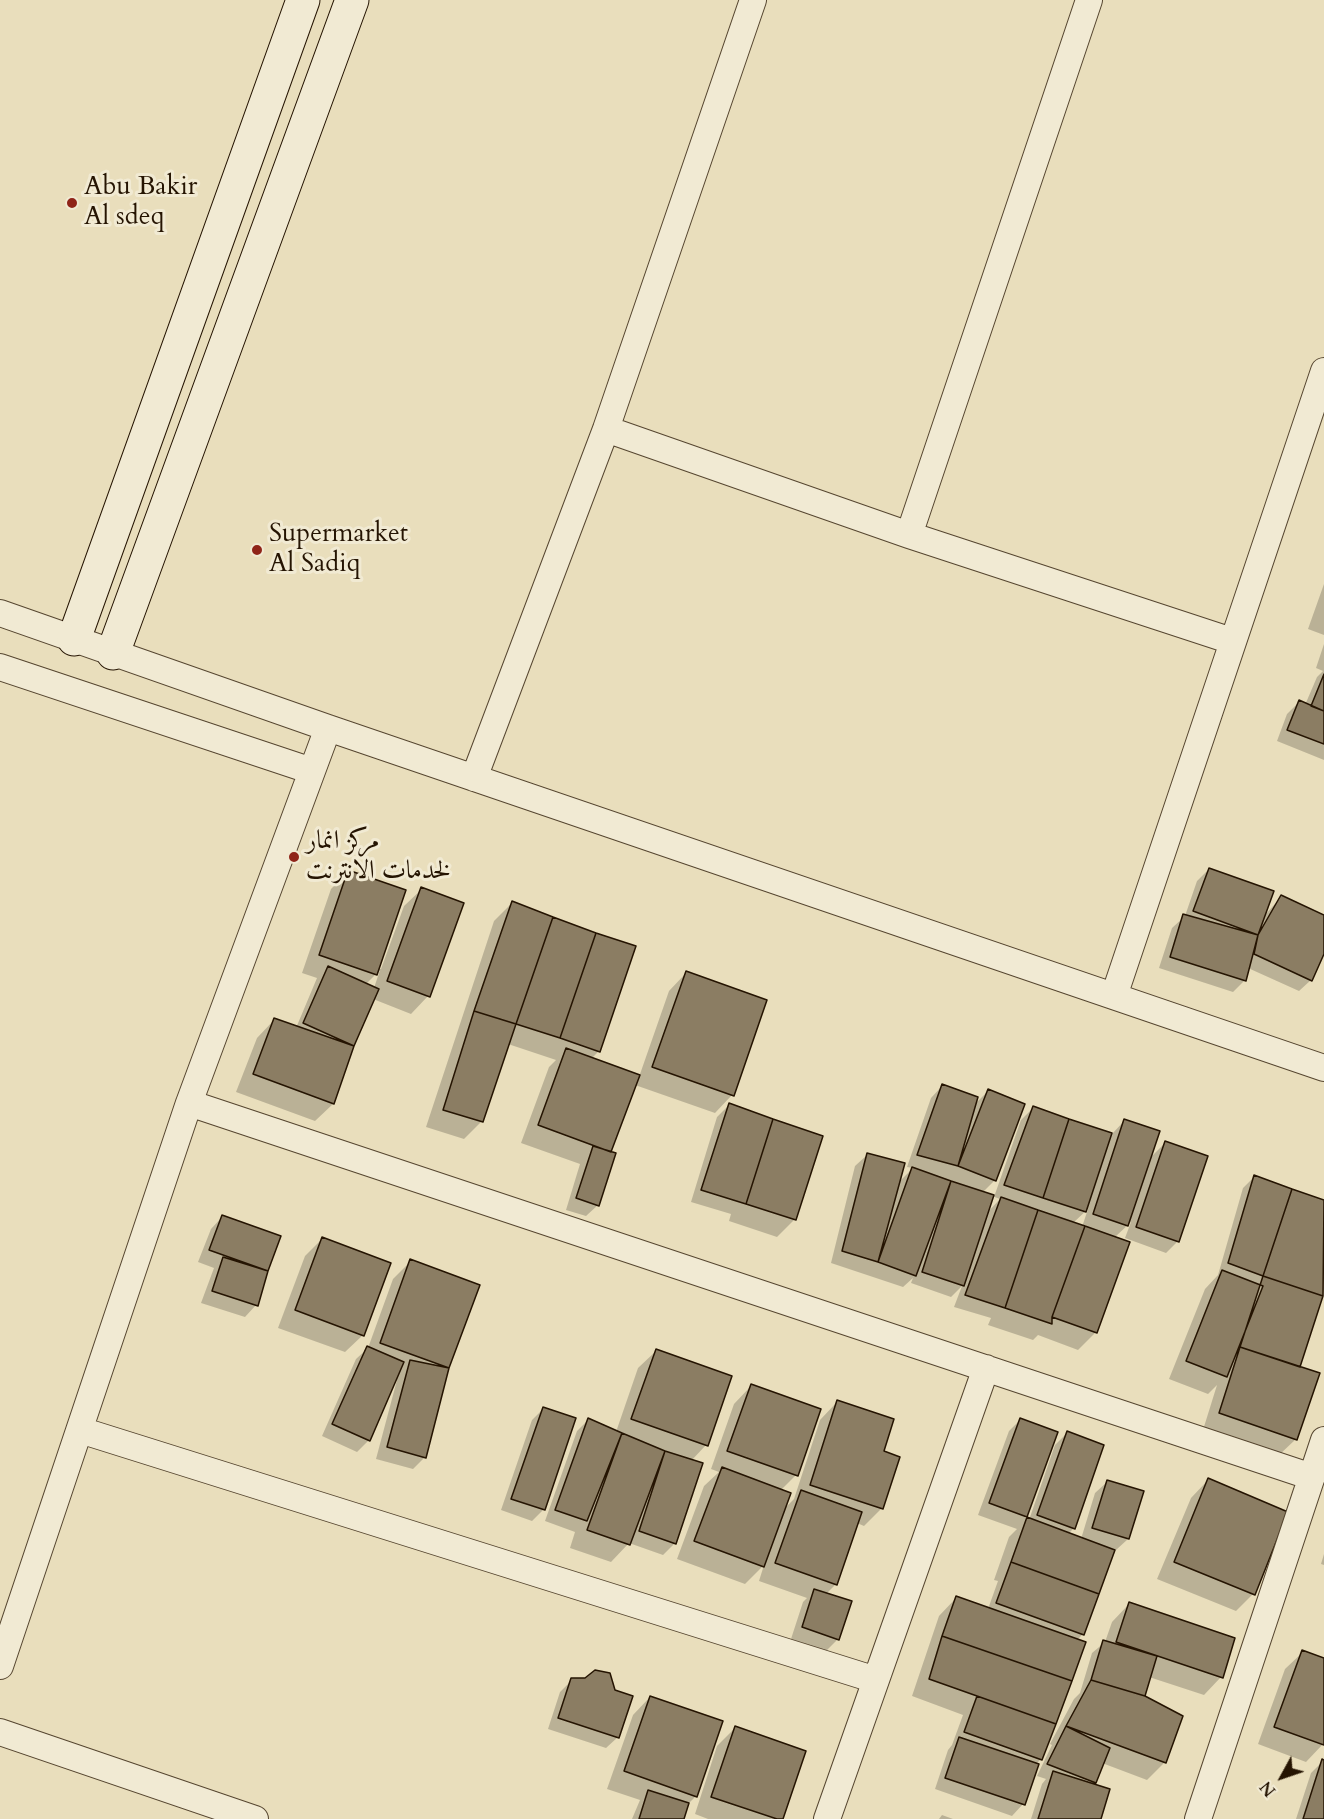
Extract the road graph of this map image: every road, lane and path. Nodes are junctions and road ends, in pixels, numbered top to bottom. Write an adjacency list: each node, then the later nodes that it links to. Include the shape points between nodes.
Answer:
1 (303, 0): 9 (street)
2 (352, 0): 11 (street)
3 (753, 0): 6 (street)
4 (1089, 0): 7 (street)
5 (1324, 372): 10 (street)
6 (606, 429): 7 (street); 15 (street)
7 (909, 535): 10 (street)
8 (0, 613): 9 (street)
9 (74, 639): 11 (street)
10 (1232, 641): 16 (street)
11 (114, 653): 13 (street)
12 (0, 667): 14 (street)
13 (328, 728): 14 (street); 15 (street)
14 (312, 771): 18 (street)
15 (474, 778): 16 (street)
16 (1114, 996): 17 (street)
17 (1324, 1068)
18 (189, 1103): 19 (street); 20 (street)
19 (986, 1368): 22 (street); 24 (street)
20 (80, 1430): 23 (street); 24 (street)
21 (1324, 1440): 22 (street)
22 (1312, 1477): 28 (street)
23 (0, 1666)
24 (876, 1680): 27 (street)
25 (0, 1732): 26 (street)
26 (255, 1819)
27 (826, 1819)
28 (1198, 1819)

